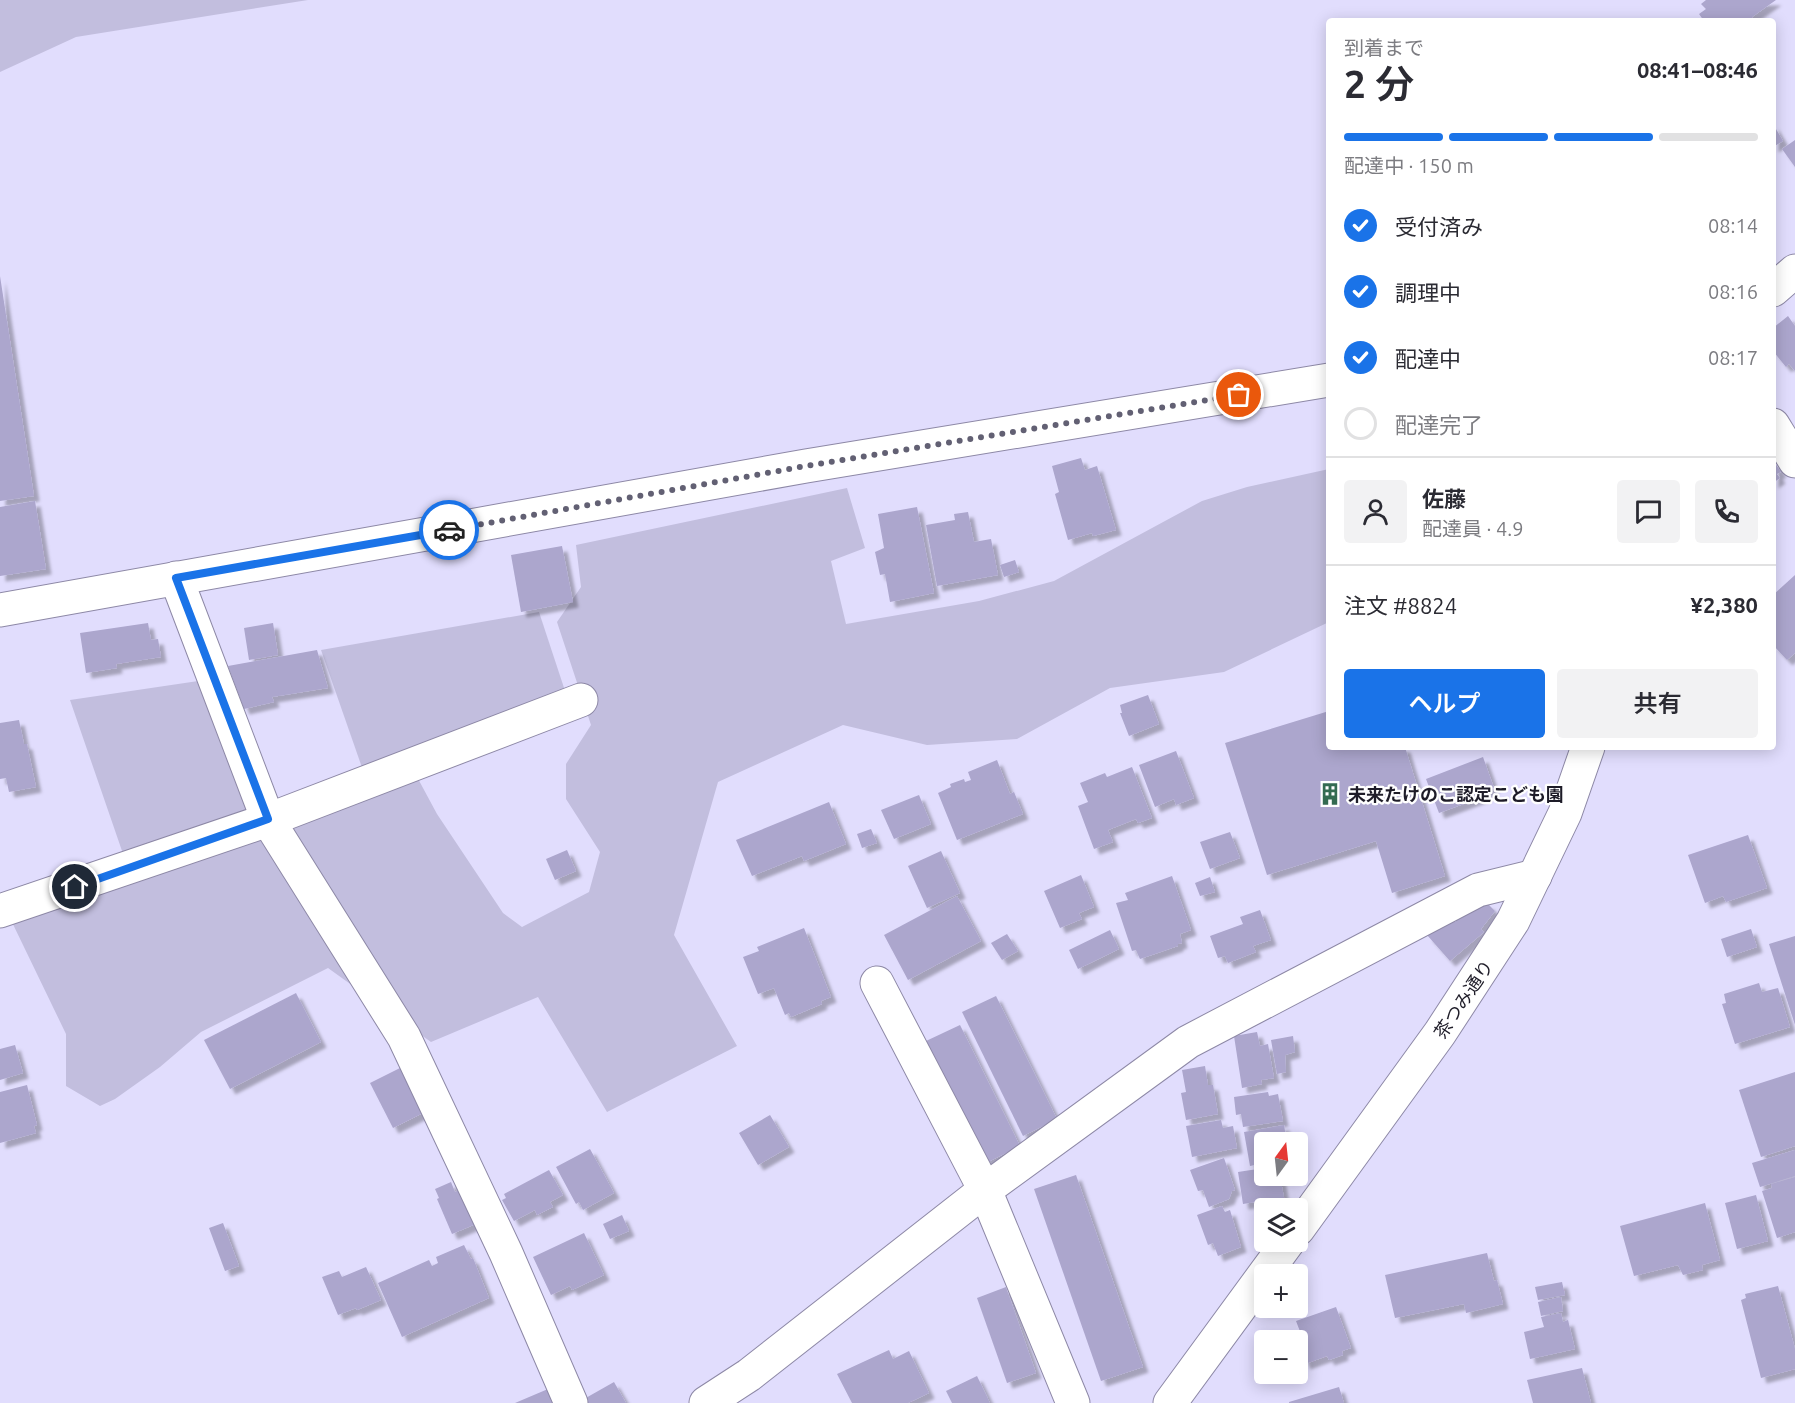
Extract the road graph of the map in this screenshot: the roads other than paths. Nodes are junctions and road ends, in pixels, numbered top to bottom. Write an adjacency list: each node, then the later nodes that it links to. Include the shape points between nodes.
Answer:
1 (1795, 271): 2 (street)
2 (1776, 287)
3 (1326, 380): 6 (street, via 806,466)
4 (1776, 431): 5 (street)
5 (1795, 461)
6 (176, 578): 7 (street); 10 (street)
7 (0, 610)
8 (581, 700): 10 (street)
9 (1587, 750): 11 (street, 茶つみ通り, via 1565,813)
10 (268, 819): 12 (street); 17 (street, via 404,1037 506,1253)
11 (1535, 876): 14 (street, via 1478,890 1188,1042); 15 (street, 茶つみ通り, via 1507,931 1440,1034)
12 (0, 911)
13 (877, 983): 14 (street)
14 (985, 1190): 18 (street, via 749,1375); 19 (street)
15 (1308, 1215)
16 (1281, 1252): 20 (street)
17 (571, 1403)
18 (706, 1403)
19 (1072, 1403)
20 (1170, 1403)

